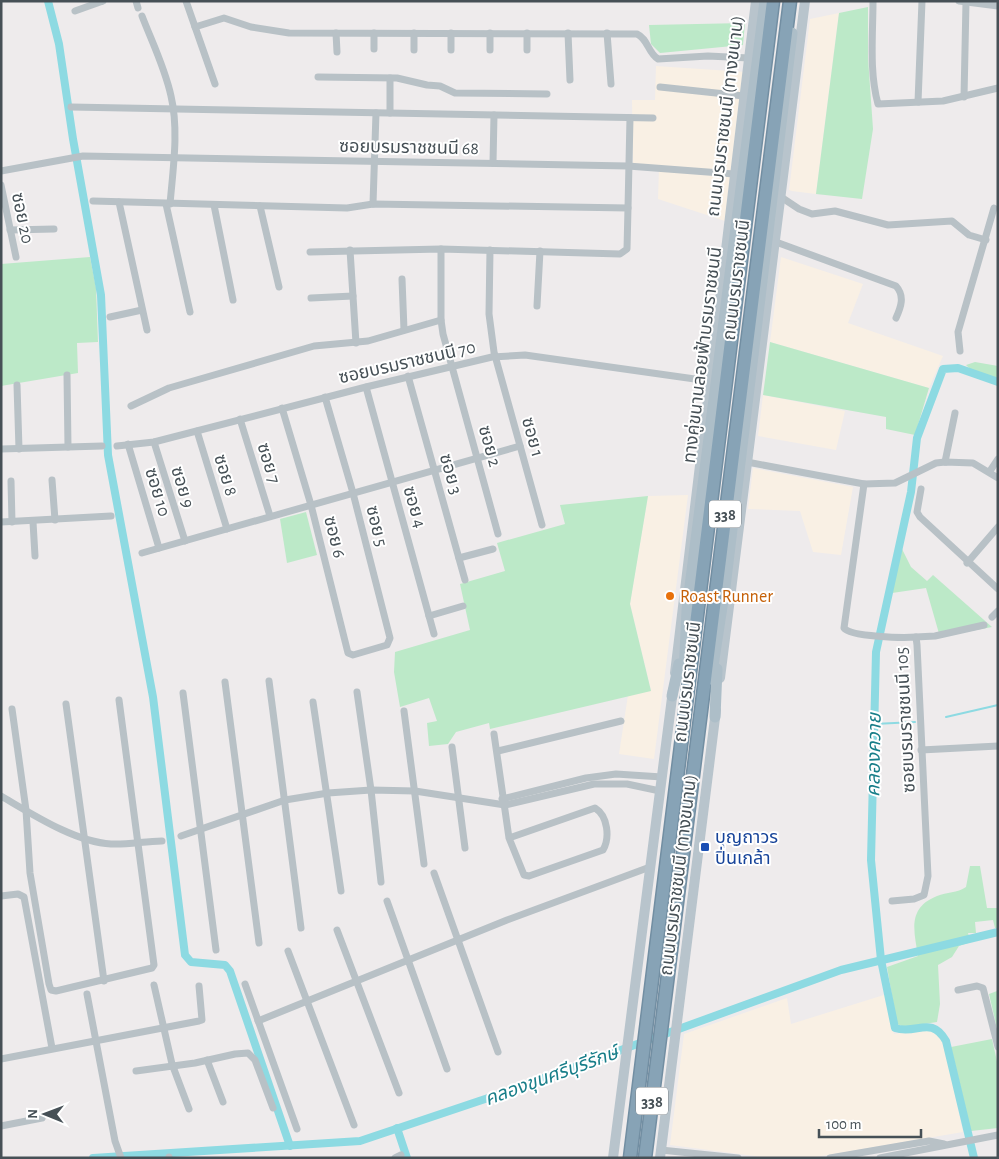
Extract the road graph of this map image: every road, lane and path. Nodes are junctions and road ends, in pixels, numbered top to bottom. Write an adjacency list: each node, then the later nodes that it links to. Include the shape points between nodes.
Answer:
1 (103, 1): 13 (street)
2 (186, 1): 15 (street)
3 (756, 1): 30 (main road, ถนนบรมราชชนนี (ทางขนาน) / 338)
4 (764, 1): 145 (main road, ทางคู่ขนานลอยฟ้าบรมราชชนนี / 338)
5 (773, 1): 164 (highway, ถนนบรมราชชนนี / 338)
6 (790, 1): 166 (highway, ถนนบรมราชชนนี / 338)
7 (794, 1): 150 (main road, 338)
8 (805, 1): 56 (main road, ถนนบรมราชชนนี (ทางขนาน) / 338)
9 (873, 1): 41 (street, via 872,58 878,104)
10 (922, 1): 41 (street)
11 (962, 2): 12 (street); 40 (street)
12 (998, 6)
13 (75, 11)
14 (142, 16): 43 (street)
15 (195, 27): 16 (street, via 224,18 251,27 289,33); 34 (street)
16 (336, 33): 17 (street); 29 (street)
17 (374, 33): 18 (street); 24 (street)
18 (414, 33): 19 (street); 25 (street)
19 (451, 33): 20 (street); 26 (street)
20 (490, 33): 21 (street); 27 (street)
21 (527, 33): 22 (street); 28 (street)
22 (568, 33): 23 (street); 33 (street)
23 (607, 33): 30 (street, via 642,36 658,59); 35 (street)
24 (374, 49)
25 (414, 50)
26 (451, 50)
27 (490, 50)
28 (527, 50)
29 (337, 52)
30 (749, 58): 39 (main road, ถนนบรมราชชนนี (ทางขนาน) / 338)
31 (318, 77): 32 (street)
32 (390, 78): 38 (street, via 440,86 454,93); 45 (street)
33 (570, 80)
34 (215, 84)
35 (610, 84)
36 (660, 87): 39 (street)
37 (998, 88): 40 (street)
38 (547, 94)
39 (744, 96): 54 (main road, ถนนบรมราชชนนี (ทางขนาน) / 338)
40 (964, 97): 41 (street)
41 (918, 102)
42 (71, 107): 43 (street)
43 (173, 108): 44 (street); 49 (street)
44 (376, 113): 45 (street); 50 (street)
45 (390, 113): 46 (street)
46 (494, 115): 47 (street); 51 (street)
47 (630, 118): 48 (street); 52 (street)
48 (653, 118)
49 (174, 157): 50 (street, ซอยบรมราชชนนี 68); 53 (street, ซอยบรมราชชนนี 68, via 83,156); 59 (street)
50 (375, 161): 51 (street, ซอยบรมราชชนนี 68); 60 (street)
51 (492, 163): 52 (street, ซอยบรมราชชนนี 68)
52 (628, 166): 54 (street, ซอยบรมราชชนนี 68); 63 (street)
53 (2, 168)
54 (734, 174): 94 (main road, ถนนบรมราชชนนี (ทางขนาน) / 338)
55 (1, 185): 66 (street, ซอย 20)
56 (781, 196): 67 (street, via 812,214 835,211 888,225 952,221 969,235); 68 (main road, ถนนบรมราชชนนี (ทางขนาน) / 338)
57 (93, 201): 58 (street)
58 (118, 202): 59 (street); 81 (street)
59 (168, 204): 61 (street); 82 (street)
60 (373, 204): 62 (street, via 347,208); 63 (street)
61 (214, 205): 62 (street); 79 (street)
62 (260, 206): 76 (street)
63 (628, 208): 72 (street, via 627,249 624,253)
64 (994, 208): 67 (street)
65 (54, 229): 66 (street)
66 (10, 230): 74 (street, ซอย 20)
67 (986, 240): 89 (street, via 958,332)
68 (776, 242): 84 (street, via 896,286 902,298); 113 (main road, ถนนบรมราชชนนี (ทางขนาน) / 338)
69 (441, 249): 70 (street); 71 (street); 85 (street, ซอย 2)
70 (350, 250): 73 (street); 77 (street)
71 (490, 250): 72 (street); 90 (street, ซอย 1, via 489,314)
72 (540, 251): 80 (street)
73 (310, 252)
74 (16, 257)
75 (402, 279): 87 (street)
76 (279, 287)
77 (353, 296): 78 (street); 88 (street)
78 (311, 298)
79 (233, 300)
80 (537, 306)
81 (142, 310): 83 (street); 86 (street)
82 (190, 312)
83 (110, 317)
84 (896, 318)
85 (441, 320): 87 (street); 91 (street, ซอย 2)
86 (147, 330)
87 (404, 330): 88 (street)
88 (356, 343): 98 (street, via 314,346 168,388)
89 (960, 351)
90 (495, 357): 91 (street, ซอยบรมราชชนนี 70); 94 (street, ซอยบรมราชชนนี 70, via 525,355); 107 (street, ซอย 1)
91 (452, 367): 93 (street, ซอยบรมราชชนนี 70); 111 (street, ซอย 2)
92 (66, 375): 108 (street)
93 (408, 376): 96 (street, ซอยบรมราชชนนี 70); 115 (street, ซอย 3)
94 (709, 381): 158 (main road, ถนนบรมราชชนนี (ทางขนาน) / 338)
95 (17, 385): 110 (street)
96 (366, 387): 97 (street, ซอยบรมราชชนนี 70); 120 (street, ซอย 4)
97 (325, 397): 99 (street, ซอยบรมราชชนนี 70); 123 (street, ซอย 5)
98 (131, 406)
99 (282, 408): 101 (street, ซอยบรมราชชนนี 70); 124 (street, ซอย 6)
100 (955, 413): 114 (street)
101 (240, 419): 102 (street, ซอยบรมราชชนนี 70); 126 (street, ซอย 7)
102 (197, 431): 103 (street, ซอยบรมราชชนนี 70); 133 (street, ซอย 8)
103 (154, 442): 104 (street, ซอยบรมราชชนนี 70); 135 (street, ซอย 9)
104 (128, 444): 106 (street, ซอยบรมราชชนนี 70); 136 (street, ซอย 10)
105 (102, 446): 108 (street)
106 (117, 446)
107 (520, 446): 111 (street); 131 (street, ซอย 1)
108 (68, 447): 110 (street)
109 (1, 449): 110 (street)
110 (19, 449)
111 (478, 458): 115 (street); 134 (street, ซอย 2)
112 (998, 459): 116 (street)
113 (748, 462): 121 (street); 165 (main road, ถนนบรมราชชนนี (ทางขนาน) / 338)
114 (945, 462): 116 (street, via 973,463); 121 (street, via 895,483)
115 (434, 470): 120 (street); 140 (street, ซอย 3)
116 (990, 471): 117 (street)
117 (998, 478)
118 (52, 480): 127 (street)
119 (11, 481): 129 (street)
120 (392, 482): 123 (street); 147 (street, ซอย 4)
121 (864, 484): 152 (street, ซอยบรมราชชนนี 105, via 844,624 846,631)
122 (921, 489): 141 (street, via 917,512)
123 (353, 493): 124 (street); 153 (street, ซอย 5, via 390,638 387,644)
124 (311, 505): 126 (street); 153 (street, ซอย 6, via 348,653)
125 (111, 516): 127 (street)
126 (270, 516): 133 (street)
127 (54, 520): 130 (street)
128 (1, 522): 129 (street)
129 (12, 522): 130 (street)
130 (33, 522): 139 (street)
131 (542, 525)
132 (998, 527): 141 (street)
133 (227, 529): 135 (street)
134 (498, 534)
135 (185, 541): 136 (street)
136 (159, 548): 138 (street)
137 (493, 549): 140 (street)
138 (142, 553)
139 (35, 556)
140 (459, 558): 142 (street, ซอย 3)
141 (967, 563): 143 (street)
142 (465, 580)
143 (998, 589)
144 (463, 606): 147 (street)
145 (687, 610): 158 (main road); 164 (main road, ทางคู่ขนานลอยฟ้าบรมราชชนนี / 338)
146 (998, 611): 148 (street)
147 (429, 616): 151 (street, ซอย 4)
148 (992, 618)
149 (984, 625): 152 (street)
150 (720, 628): 165 (main road); 166 (main road, 338)
151 (434, 634)
152 (916, 637): 171 (street, ซอยบรมราชชนนี 105)
153 (370, 650)
154 (269, 681): 182 (street)
155 (225, 682): 185 (street)
156 (356, 692): 176 (street)
157 (183, 693): 186 (street)
158 (672, 696): 174 (main road, ถนนบรมราชชนนี (ทางขนาน) / 338)
159 (119, 700): 191 (street)
160 (313, 702): 179 (street)
161 (66, 704): 189 (street)
162 (12, 709): 184 (street)
163 (404, 711): 177 (street)
164 (684, 713): 240 (highway, ถนนบรมราชชนนี / 338)
165 (715, 718): 237 (main road, ถนนบรมราชชนนี (ทางขนาน) / 338)
166 (700, 719): 241 (highway, ถนนบรมราชชนนี / 338)
167 (621, 721): 172 (street)
168 (494, 734): 172 (street)
169 (452, 746): 181 (street)
170 (998, 746): 171 (street)
171 (921, 750): 199 (street, ซอยบรมราชชนนี 105, via 928,876 926,893 914,899)
172 (498, 751): 183 (street)
173 (637, 774): 174 (street); 175 (street); 183 (street, via 586,778)
174 (662, 777): 178 (main road, ถนนบรมราชชนนี (ทางขนาน) / 338)
175 (636, 785): 178 (street); 183 (street, via 580,786)
176 (371, 790): 177 (street); 179 (street); 196 (street)
177 (415, 791): 181 (street); 193 (street)
178 (660, 791): 194 (main road, ถนนบรมราชชนนี (ทางขนาน) / 338)
179 (328, 793): 182 (street); 197 (street)
180 (1, 796): 184 (street)
181 (460, 799): 183 (street); 192 (street)
182 (285, 800): 185 (street); 201 (street)
183 (502, 802): 188 (street)
184 (26, 810): 189 (street); 208 (street, via 30,873 49,987 56,992)
185 (242, 813): 186 (street); 204 (street)
186 (202, 830): 187 (street); 205 (street)
187 (182, 836)
188 (509, 838): 188 (street, via 595,808 606,822 603,850 528,876 522,873)
189 (84, 839): 191 (street, via 111,844); 208 (street)
190 (162, 841): 191 (street)
191 (139, 842): 208 (street, via 154,965)
192 (465, 848)
193 (424, 864)
194 (650, 867): 203 (street); 239 (main road, ถนนบรมราชชนนี (ทางขนาน) / 338)
195 (434, 873): 203 (street)
196 (381, 882)
197 (341, 891)
198 (1, 896): 220 (street, via 18,894 24,897)
199 (892, 901)
200 (387, 902): 207 (street)
201 (301, 928)
202 (337, 930): 209 (street)
203 (458, 940): 207 (street); 221 (street)
204 (259, 943)
205 (216, 950)
206 (288, 951): 215 (street)
207 (408, 960): 209 (street); 225 (street)
208 (104, 981)
209 (356, 982): 215 (street); 227 (street)
210 (244, 984): 216 (street)
211 (154, 985): 217 (street)
212 (199, 986): 217 (street, via 202,1020)
213 (958, 990): 219 (street, via 982,988)
214 (87, 994): 218 (street)
215 (307, 1002): 216 (street); 232 (street)
216 (258, 1021): 234 (street)
217 (164, 1027): 218 (street); 224 (street)
218 (96, 1040): 220 (street); 238 (street)
219 (998, 1047)
220 (52, 1048): 222 (street)
221 (498, 1052)
222 (2, 1056)
223 (207, 1060): 224 (street); 228 (street); 229 (street, via 236,1054 252,1055)
224 (172, 1064): 226 (street); 230 (street)
225 (447, 1069)
226 (136, 1071)
227 (399, 1093)
228 (223, 1102)
229 (273, 1108)
230 (189, 1109)
231 (42, 1118): 233 (street)
232 (354, 1125)
233 (1, 1126)
234 (297, 1129)
235 (998, 1135): 236 (street)
236 (945, 1144): 243 (street, via 929,1141); 244 (street)
237 (661, 1156): 242 (street)
238 (121, 1158)
239 (613, 1158)
240 (630, 1158)
241 (645, 1158)
242 (738, 1158)
243 (830, 1158)
244 (880, 1158)

